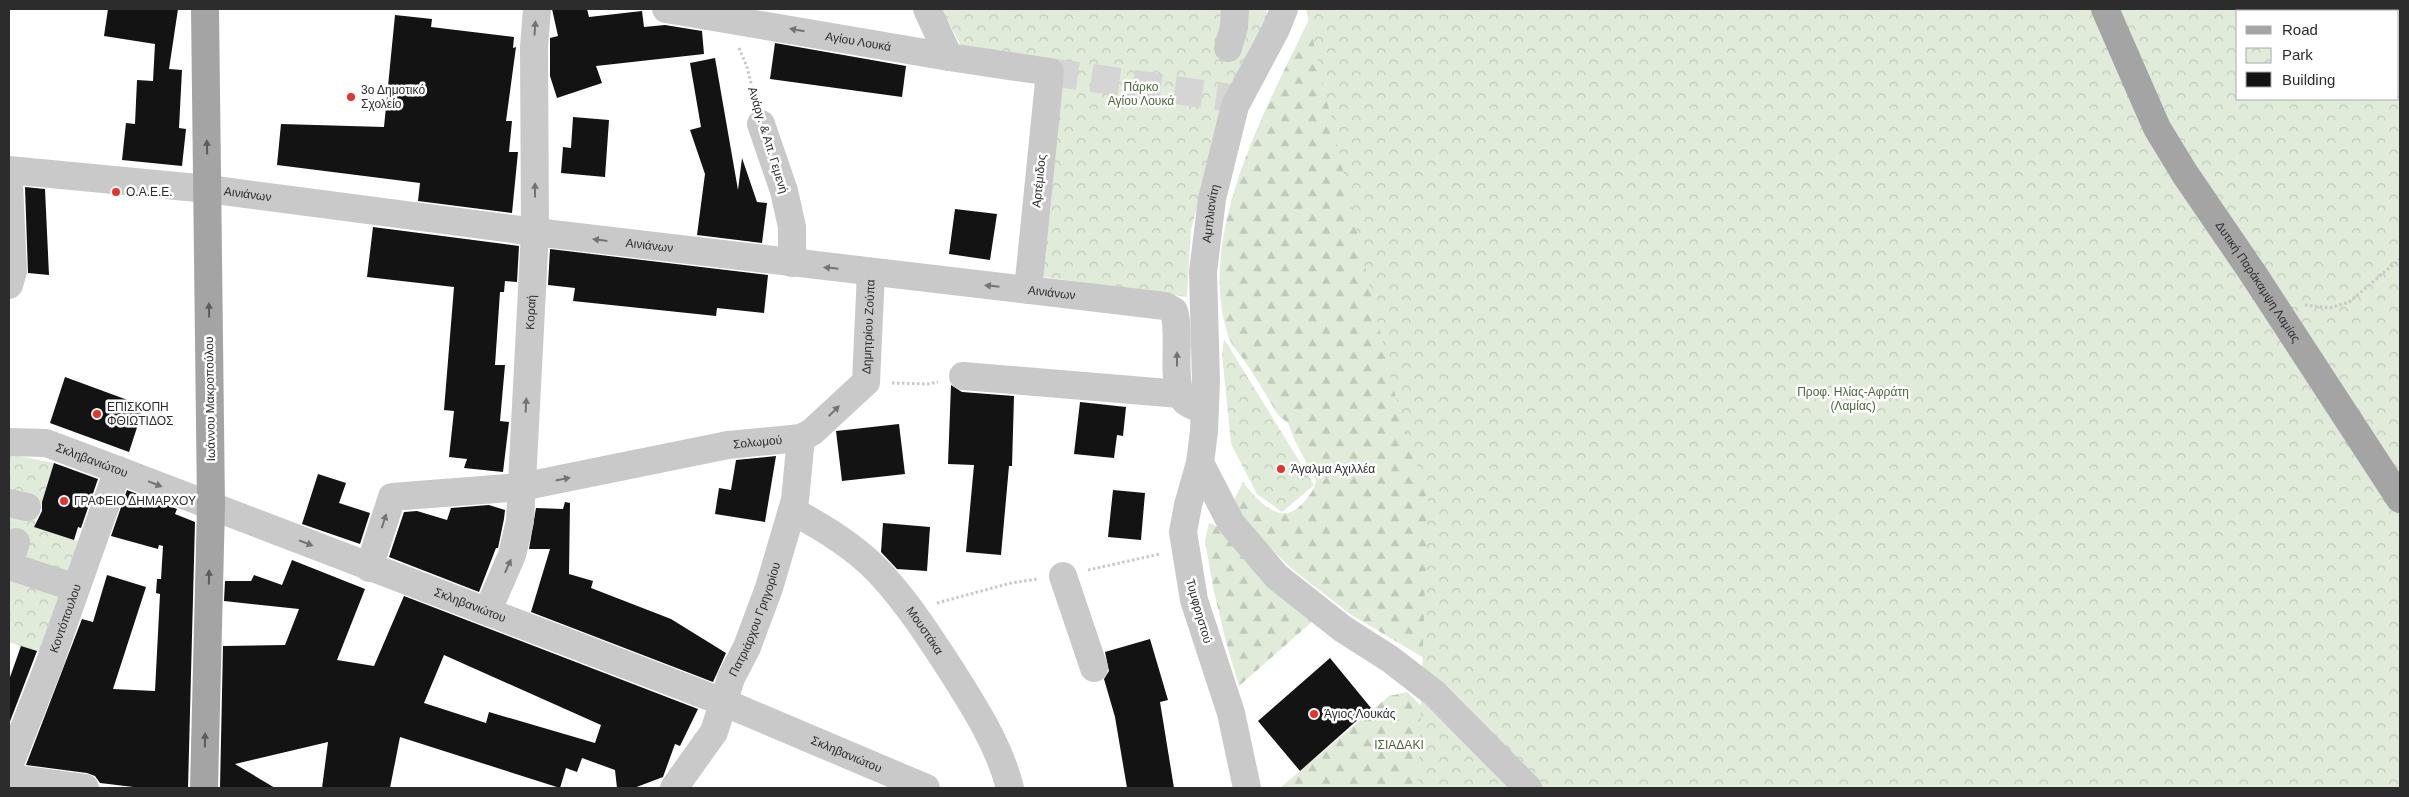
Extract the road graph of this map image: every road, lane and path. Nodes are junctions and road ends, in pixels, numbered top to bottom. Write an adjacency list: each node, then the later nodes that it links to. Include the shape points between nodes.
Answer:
1 (206, 9): 17 (main road, Ιωάννου Μακροπούλου, one-way to 1)
2 (537, 9): 18 (street, Κοραή, one-way to 2, via 534,47)
3 (666, 9): 9 (street, Αγίου Λουκά)
4 (927, 9): 11 (street)
5 (1235, 9): 10 (street)
6 (1284, 9): 28 (street, Αμπλιανίτη, via 1235,106 1212,199 1203,272)
7 (2105, 9): 12 (main road, Δυτική Παράκαμψη Λαμίας)
8 (2122, 9): 12 (main road, Δυτική Παράκαμψη Λαμίας)
9 (731, 14): 11 (street, Αγίου Λουκά, one-way to 9); 14 (path, Ανάργ. & Απ. Γεμενή, via 735,40 747,67)
10 (1228, 48)
11 (949, 57): 13 (street, Αγίου Λουκά)
12 (2126, 57): 34 (main road, Δυτική Παράκαμψη Λαμίας, via 2157,128 2185,174)
13 (1050, 72): 23 (street, Αρτέμιδος)
14 (761, 124): 20 (street, Ανάργ. & Απ. Γεμενή, via 784,191 792,227)
15 (9, 170): 17 (street, Αινιάνων)
16 (9, 183): 22 (street, via 13,271)
17 (208, 189): 18 (street, Αινιάνων); 35 (main road, Ιωάννου Μακροπούλου, one-way to 17)
18 (535, 232): 20 (street, Αινιάνων, one-way to 18); 33 (street, Κοραή, one-way to 18)
19 (2400, 259): 24 (path, via 2349,302 2330,308)
20 (792, 263): 21 (street, Αινιάνων, one-way to 20)
21 (872, 272): 23 (street, Αινιάνων, one-way to 21); 26 (street, Δημητρίου Ζούπα)
22 (9, 285)
23 (1028, 290): 27 (street, Αινιάνων, one-way to 23, via 1177,322 1170,307)
24 (2298, 301)
25 (963, 376): 26 (path, via 928,384); 27 (street)
26 (866, 382): 29 (street, Σολωμού, one-way to 26, via 812,432)
27 (1180, 394): 28 (street)
28 (1204, 420): 31 (street, Τυμφρηστού)
29 (801, 438): 33 (street, Σολωμού, one-way to 29, via 728,446); 36 (street, Πατριάρχου Γρηγορίου)
30 (9, 442): 32 (street, Σκληβανιώτου, via 46,443)
31 (1200, 463): 51 (street, Τυμφρηστού, via 1183,532 1189,581 1231,713); 52 (street, via 1231,523 1277,577 1343,629 1434,692)
32 (118, 470): 35 (street, Σκληβανιώτου, one-way to 35); 40 (street, Κοντόπουλου)
33 (521, 487): 38 (street, Σολωμού, one-way to 33, via 392,497); 41 (street, Κοραή, one-way to 33, via 512,555 520,521)
34 (2400, 499)
35 (211, 506): 38 (street, Σκληβανιώτου, one-way to 38); 47 (main road, Ιωάννου Μακροπούλου, one-way to 35)
36 (792, 511): 43 (street, Πατριάρχου Γρηγορίου, via 769,588); 50 (street, Μουστάκα, via 845,543 878,571 901,598 978,712 999,751)
37 (11, 557): 40 (street)
38 (369, 568): 41 (street, Σκληβανιώτου)
39 (1063, 576): 42 (street)
40 (76, 588): 44 (street, Κοντόπουλου)
41 (488, 610): 43 (street, Σκληβανιώτου)
42 (1094, 668)
43 (723, 702): 48 (street, Πατριάρχου Γρηγορίου, via 714,732); 49 (street, Σκληβανιώτου)
44 (9, 766)
45 (25, 783): 46 (street)
46 (85, 788)
47 (204, 788)
48 (674, 788)
49 (926, 788)
50 (1010, 788)
51 (1247, 788)
52 (1528, 788)

